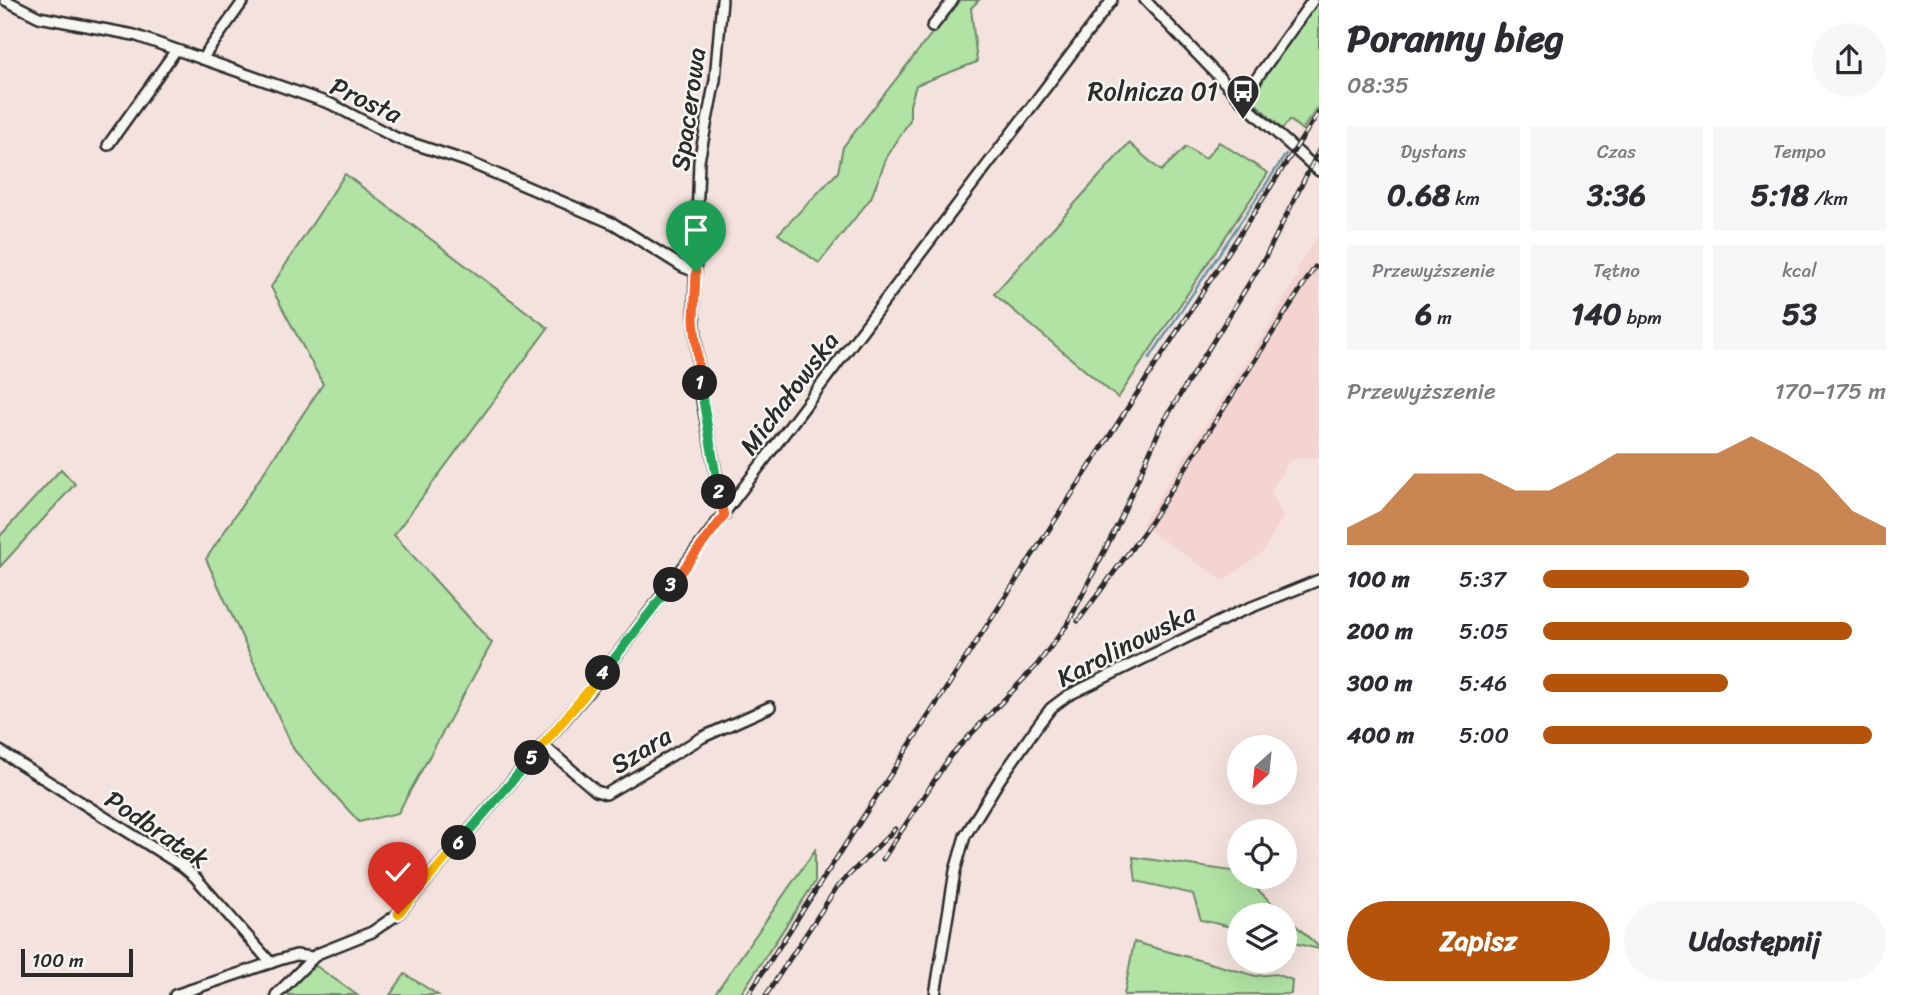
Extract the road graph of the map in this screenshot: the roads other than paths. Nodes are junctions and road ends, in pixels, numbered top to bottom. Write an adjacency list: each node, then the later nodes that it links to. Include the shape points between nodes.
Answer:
1 (5, 0): 9 (street, Prosta, via 39,17 111,29)
2 (244, 0): 10 (street)
3 (722, 0): 14 (street, Spacerowa, via 715,80 699,161)
4 (953, 0): 8 (street)
5 (1112, 0): 15 (street, Michałowska)
6 (1145, 0): 11 (street)
7 (1313, 0): 11 (street)
8 (932, 27)
9 (176, 50): 10 (street, Prosta); 12 (street)
10 (202, 59): 14 (street, Prosta, via 331,104 396,138 580,208)
11 (1241, 100): 13 (street)
12 (108, 145)
13 (1319, 171)
14 (696, 272): 15 (street, Spacerowa, via 694,320 700,390)
15 (724, 516): 18 (street, Michałowska)
16 (1319, 580): 24 (street, Karolinowska, via 1237,613 1051,708 965,836)
17 (770, 707): 18 (street, Szara, via 703,737 606,794 596,791)
18 (543, 745): 20 (street, Michałowska, via 398,914 372,932)
19 (0, 751): 21 (street, Podbratek, via 182,866)
20 (312, 957): 21 (street); 23 (street, Michałowska)
21 (271, 962): 22 (street)
22 (175, 995)
23 (276, 995)
24 (935, 995)

